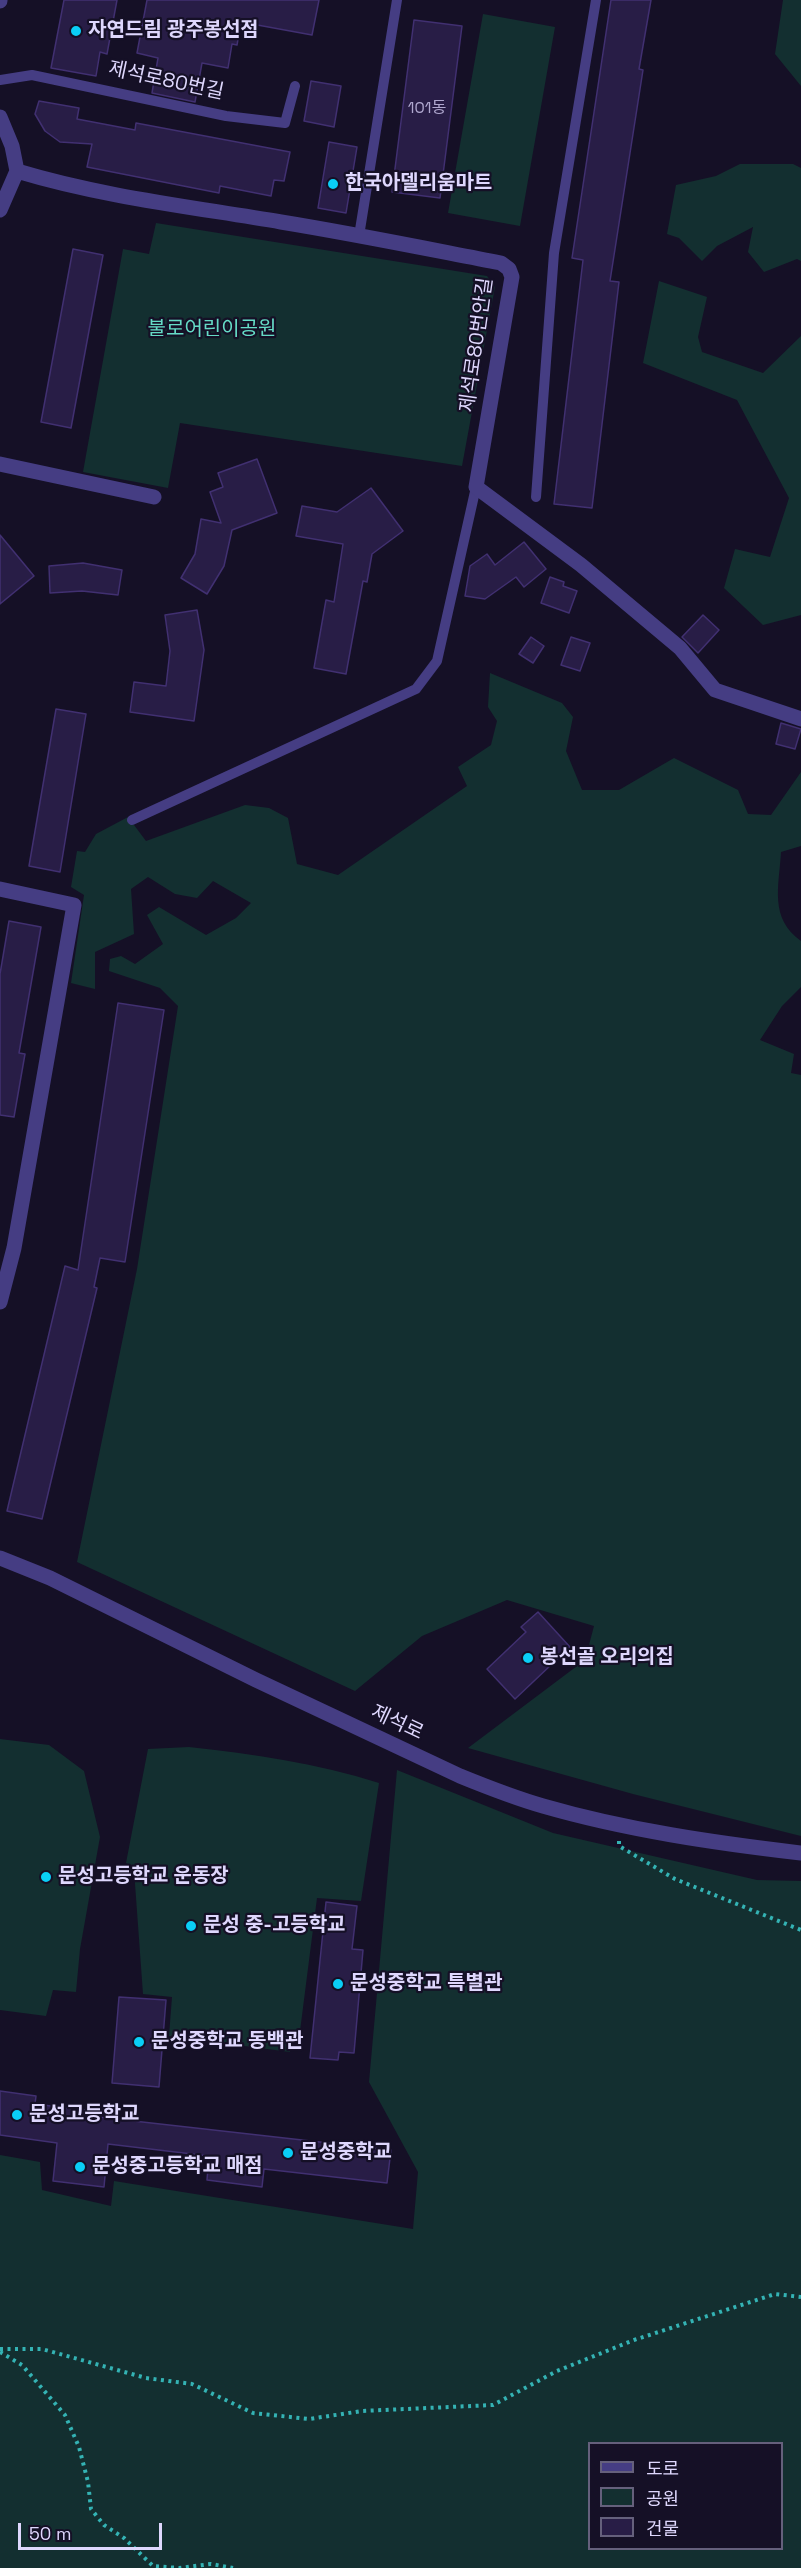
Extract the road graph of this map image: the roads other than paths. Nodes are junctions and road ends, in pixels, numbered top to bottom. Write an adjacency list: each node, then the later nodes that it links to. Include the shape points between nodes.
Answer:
1 (397, 0): 8 (lane)
2 (596, 0): 12 (lane, via 554,253)
3 (0, 80): 4 (lane, 제석로80번길, via 32,75 226,116 285,123)
4 (295, 86)
5 (0, 117): 6 (street)
6 (17, 171): 7 (street); 8 (street, 제석로80번안길, via 145,201)
7 (0, 210)
8 (359, 236): 10 (street, 제석로80번안길, via 501,263 509,269 512,277)
9 (0, 464): 11 (street)
10 (476, 487): 13 (street, via 581,565 680,648 715,690); 14 (lane, via 437,661 416,689)
11 (154, 497)
12 (536, 497)
13 (801, 719)
14 (132, 819)
15 (0, 889): 16 (street, via 74,905 14,1248)
16 (0, 1302)
17 (0, 1558): 18 (street, 제석로, via 50,1578 460,1776 542,1806 620,1824)
18 (801, 1853)

